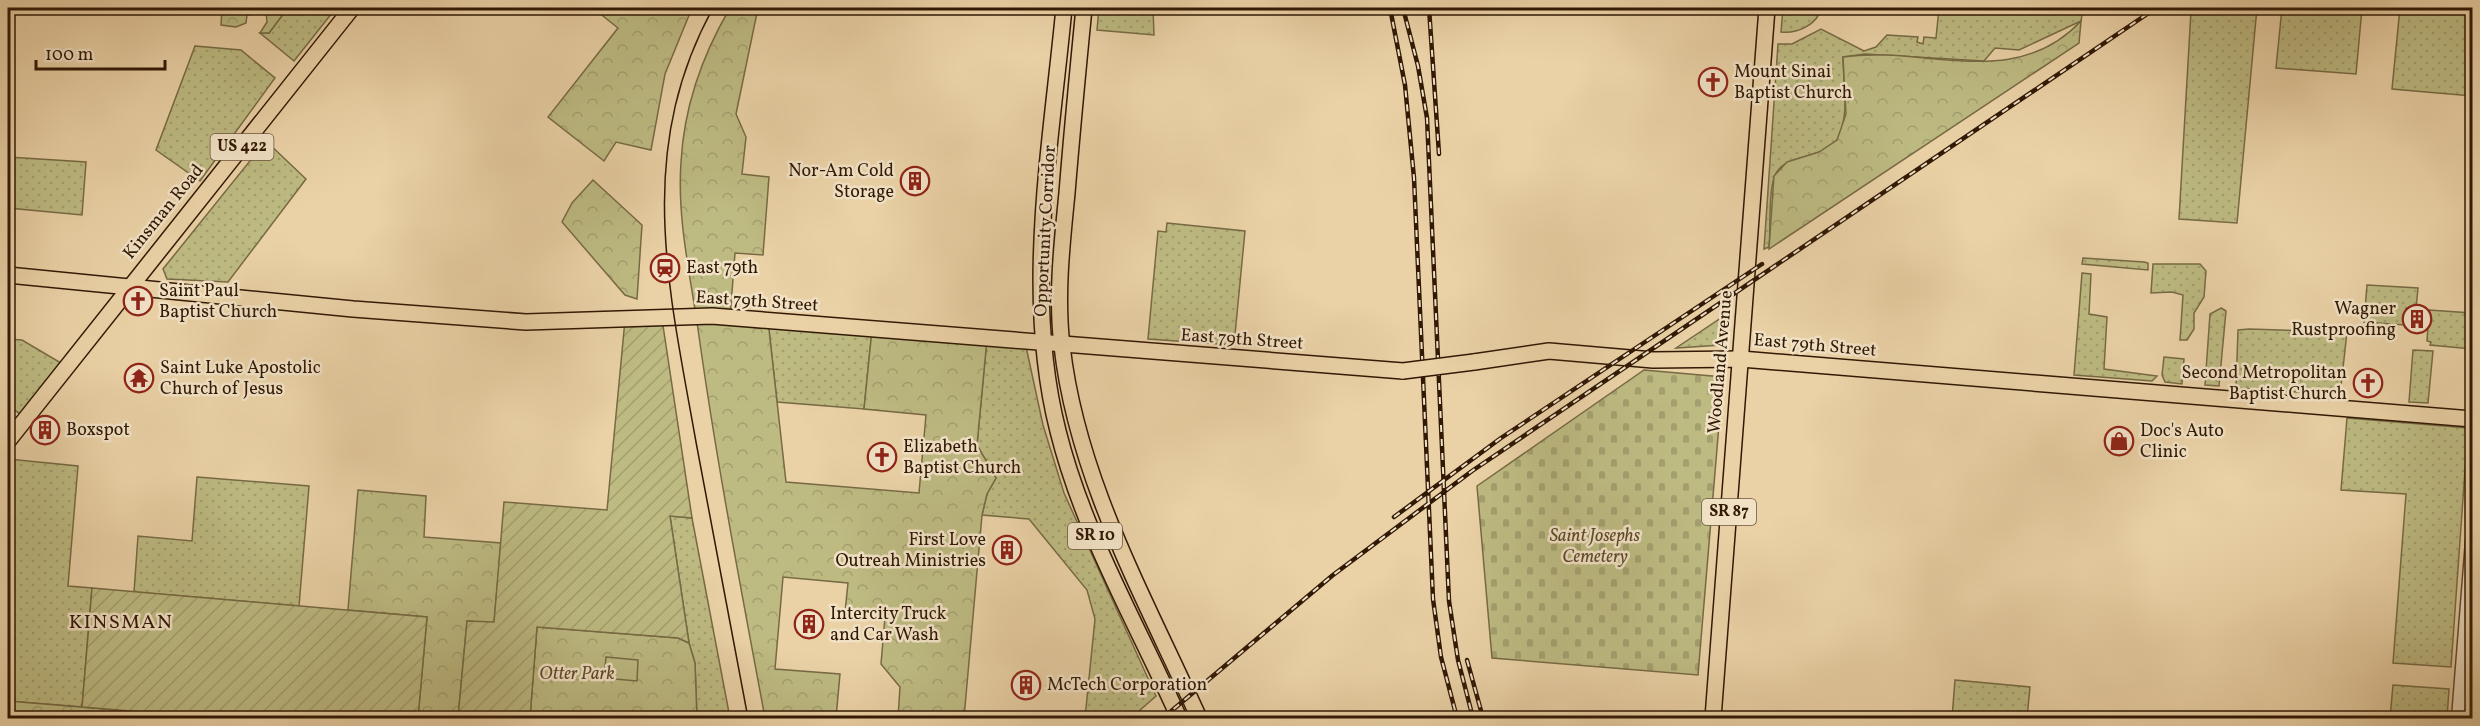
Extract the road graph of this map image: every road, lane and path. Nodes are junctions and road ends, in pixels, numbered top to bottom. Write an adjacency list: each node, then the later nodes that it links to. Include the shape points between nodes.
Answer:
1 (352, 8): 6 (main road, Kinsman Road / US 422)
2 (1064, 8): 7 (main road, Opportunity Corridor / SR 10, via 1042,238)
3 (1084, 8): 8 (main road, Opportunity Corridor / SR 10, via 1061,264)
4 (1767, 8): 9 (main road, Woodland Avenue / SR 87)
5 (8, 275): 6 (main road, East 79th Street)
6 (129, 286): 7 (main road, East 79th Street, via 526,322 712,316); 11 (main road, Kinsman Road / US 422)
7 (1043, 343): 8 (main road, East 79th Street); 13 (main road, Opportunity Corridor / SR 10, via 1054,416 1076,490)
8 (1062, 345): 9 (main road, East 79th Street, bridge, via 1403,371 1550,351 1653,360); 14 (main road, Opportunity Corridor / SR 10, via 1073,413 1089,471)
9 (1741, 359): 10 (main road, East 79th Street); 15 (main road, Woodland Avenue / SR 87)
10 (2472, 419)
11 (8, 441)
12 (2472, 540): 16 (street)
13 (1179, 718)
14 (1200, 718)
15 (1713, 718)
16 (2458, 718)

